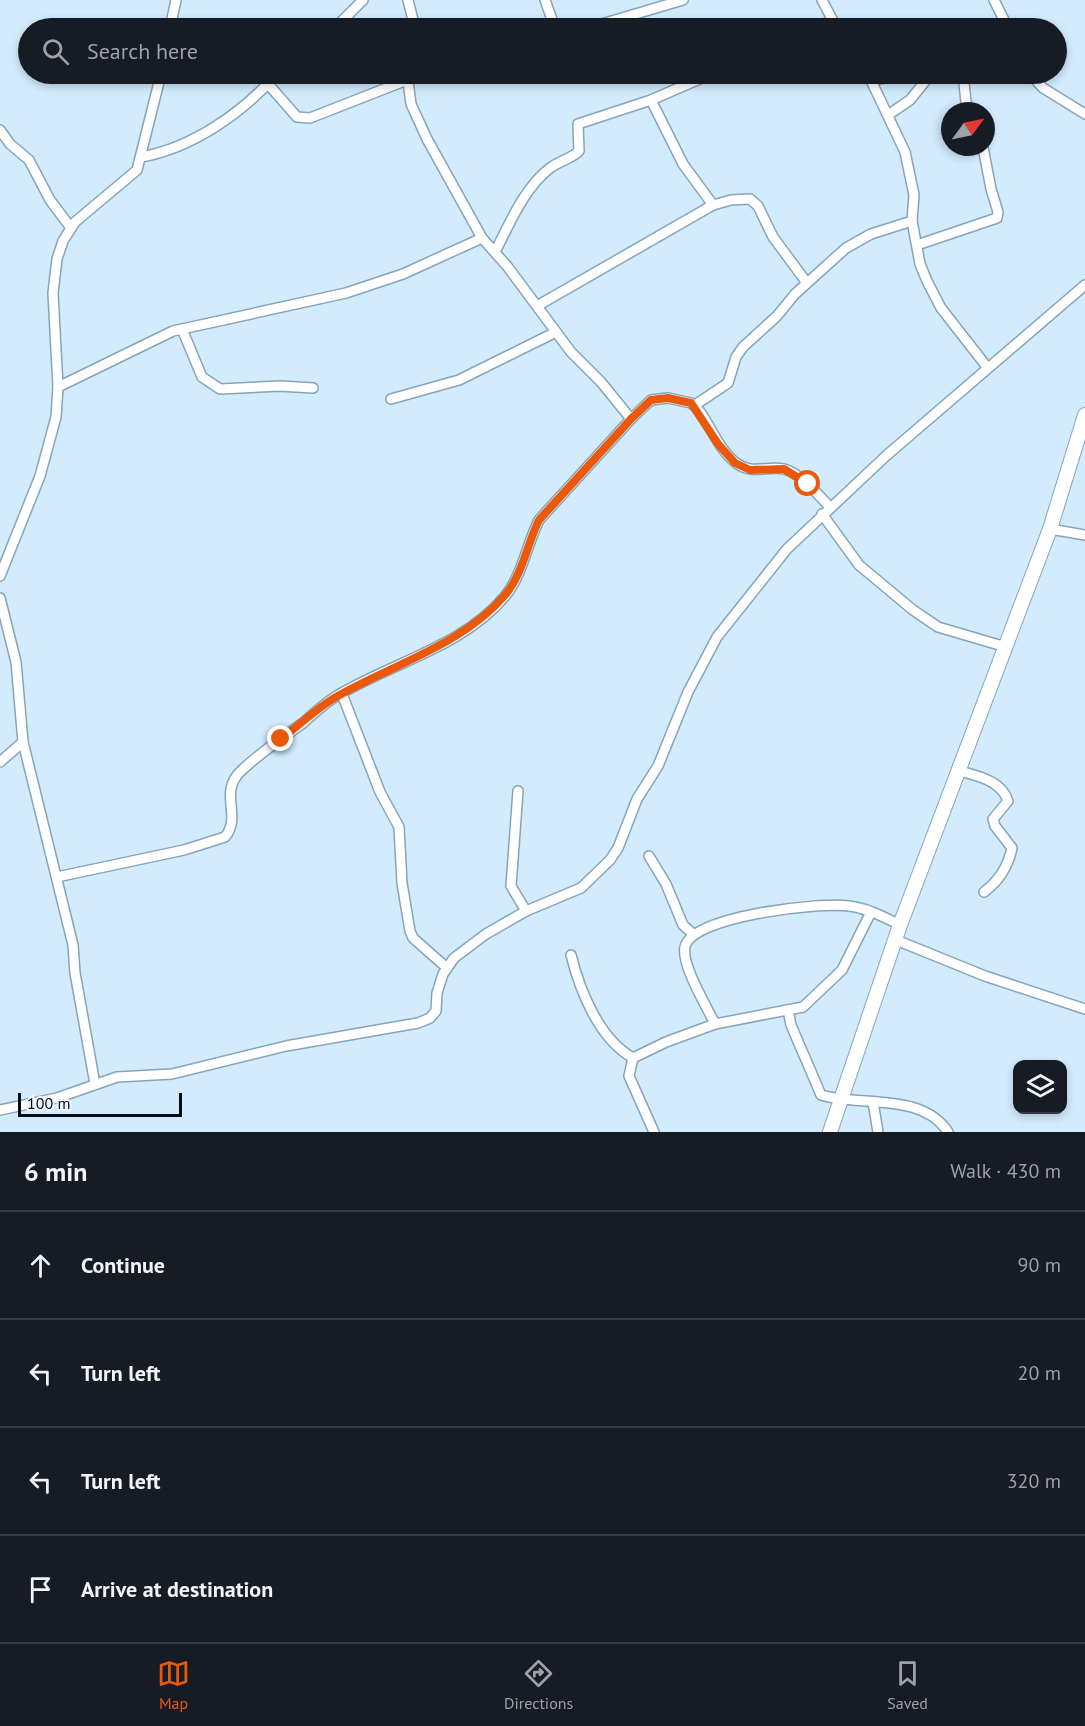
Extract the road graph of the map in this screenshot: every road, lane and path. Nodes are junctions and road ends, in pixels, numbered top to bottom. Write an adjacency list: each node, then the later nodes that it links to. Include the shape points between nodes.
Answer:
1 (176, 0): 8 (street)
2 (363, 0): 9 (street)
3 (408, 0): 10 (street)
4 (545, 0): 11 (street)
5 (683, 0): 12 (street)
6 (822, 0): 13 (street)
7 (994, 0): 14 (street)
8 (172, 18)
9 (345, 18)
10 (412, 18)
11 (551, 18)
12 (622, 18)
13 (831, 18)
14 (1003, 18)
15 (158, 84): 30 (street)
16 (268, 84): 17 (street, via 297,117 310,118); 30 (street, via 194,138 169,152)
17 (390, 84)
18 (408, 84): 34 (street, via 411,104 427,139)
19 (688, 84): 24 (street)
20 (873, 84): 27 (street)
21 (923, 84): 27 (street, via 910,100)
22 (964, 84): 25 (street)
23 (1040, 84): 26 (street)
24 (651, 100): 31 (street, via 683,164); 36 (street, via 578,124 579,151 550,168 537,181)
25 (966, 102)
26 (1085, 114)
27 (888, 115): 32 (street, via 909,167 914,195)
28 (0, 130): 33 (street, via 29,160 50,200)
29 (985, 156): 35 (street, via 997,218)
30 (141, 157): 33 (street, via 133,176 101,198)
31 (713, 205): 37 (street, via 750,199 759,206 773,237); 39 (street)
32 (912, 221): 35 (street); 37 (street, via 860,239)
33 (71, 228): 43 (street, via 57,259 53,294)
34 (482, 238): 36 (street); 40 (street, via 403,274 346,293)
35 (917, 245): 42 (street, via 920,264 941,308)
36 (495, 252): 39 (street)
37 (807, 283): 46 (street, via 743,347 728,383)
38 (1085, 285): 42 (street)
39 (537, 306): 41 (street)
40 (182, 329): 43 (street, via 139,345); 44 (street, via 202,377 220,389)
41 (556, 332): 45 (street, via 459,380); 48 (street)
42 (987, 367): 49 (street)
43 (58, 387): 52 (street, via 56,417 40,476)
44 (313, 388)
45 (391, 399)
46 (695, 405): 48 (street, via 651,400); 49 (street, via 718,444 735,463 750,470 778,468 791,472)
47 (1085, 415): 50 (street)
48 (631, 419): 55 (street, via 539,520 521,569 506,594 482,619)
49 (826, 511): 54 (street, via 859,565 913,610 938,627); 63 (street, via 787,549 717,637 610,860 581,888)
50 (1050, 529): 51 (street); 54 (street)
51 (1085, 536)
52 (0, 576)
53 (0, 598): 56 (street, via 16,662)
54 (1006, 647): 58 (street)
55 (342, 694): 61 (street, via 241,771 230,790 233,822 225,837 184,850); 69 (street, via 380,792 399,827 410,932)
56 (23, 742): 57 (street); 61 (street)
57 (0, 762)
58 (957, 770): 62 (street, via 989,780 1008,801 993,819 1012,848 1010,857 997,882); 65 (street)
59 (518, 791): 63 (street, via 511,886)
60 (649, 856): 66 (street, via 683,925)
61 (57, 877): 74 (street, via 73,945)
62 (984, 892)
63 (526, 911): 69 (street, via 486,934)
64 (871, 912): 65 (street); 66 (street, via 848,906 791,908 741,917); 71 (street, via 842,970 803,1007)
65 (900, 925): 67 (street)
66 (693, 934): 72 (street, via 685,945 688,966)
67 (896, 940): 70 (street); 75 (street)
68 (570, 955): 73 (street, via 588,1002 622,1052)
69 (447, 968): 74 (street, via 437,993 436,1011 418,1023 286,1047 172,1074 131,1075)
70 (1085, 1009)
71 (788, 1011): 72 (street); 75 (street, via 819,1093)
72 (715, 1024): 73 (street)
73 (633, 1058): 78 (street, via 629,1076)
74 (95, 1084): 77 (street, via 57,1098)
75 (841, 1101): 76 (street); 79 (street)
76 (873, 1102): 80 (street); 81 (street, via 900,1104 932,1115)
77 (0, 1110)
78 (654, 1132)
79 (830, 1132)
80 (878, 1132)
81 (948, 1132)

